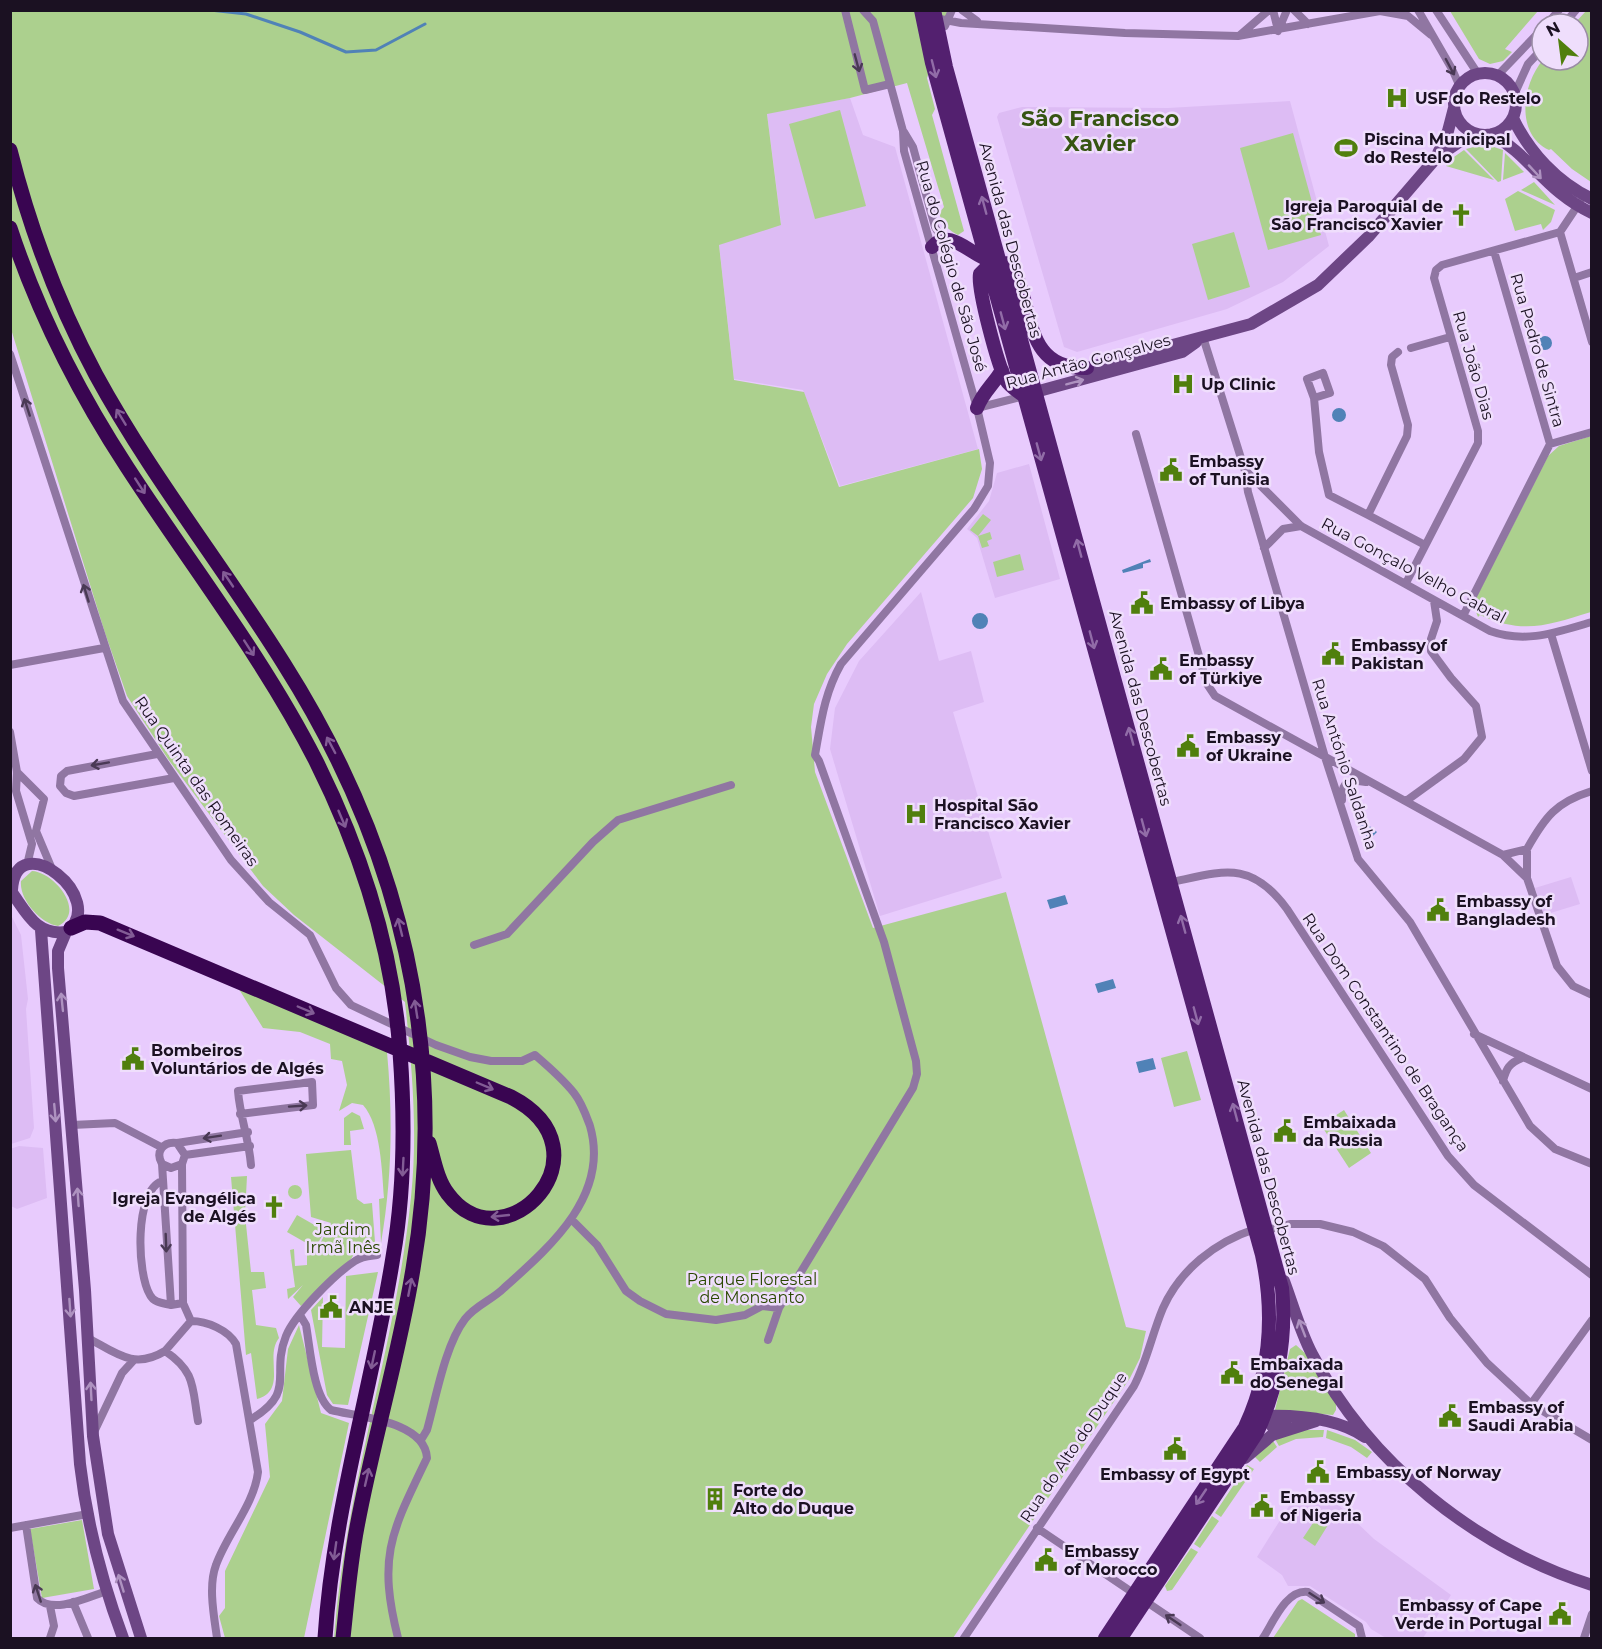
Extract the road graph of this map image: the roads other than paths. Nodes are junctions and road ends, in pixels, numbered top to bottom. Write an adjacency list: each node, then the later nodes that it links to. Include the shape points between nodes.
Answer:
1 (844, 10): 23 (street, one-way to 23, via 865,90)
2 (863, 10): 23 (street, Rua do Colégio de São José, via 873,21)
3 (951, 10): 12 (street); 12 (street, via 942,17)
4 (962, 10): 13 (street)
5 (1271, 10): 16 (street); 18 (street)
6 (1287, 10): 16 (street)
7 (1294, 10): 14 (street)
8 (1418, 10): 17 (street)
9 (1436, 10): 15 (street)
10 (1444, 10): 15 (street)
11 (1380, 11): 14 (street); 17 (street, via 1408,16)
12 (929, 14): 13 (street); 35 (main road, Avenida das Descobertas, one-way to 35, via 932,63); 42 (main road, Avenida das Descobertas, one-way to 12, via 942,47)
13 (986, 23): 18 (street)
14 (1308, 24): 16 (street)
15 (1446, 26): 21 (street)
16 (1278, 31): 18 (street)
17 (1431, 35): 24 (street, one-way to 24)
18 (1238, 36)
19 (1530, 42): 22 (street)
20 (1530, 64): 25 (street)
21 (1478, 75): 22 (street); 24 (street)
22 (1497, 76): 25 (street, via 1511,87)
23 (890, 84): 28 (street, Rua do Colégio de São José)
24 (1460, 87): 26 (street)
25 (1514, 95): 27 (street)
26 (1454, 108): 29 (street, via 1463,126); 31 (street, Rua Antão Gonçalves)
27 (1513, 118): 29 (street, via 1500,131); 32 (street, via 1550,170)
28 (903, 131): 38 (street, Rua do Colégio de São José, via 904,151); 38 (street, Rua do Colégio de São José, via 913,147)
29 (1487, 135): 31 (street, Rua Antão Gonçalves, via 1459,142); 33 (street, one-way to 33, via 1509,144 1547,184)
30 (10, 150): 110 (highway, one-way to 30, via 420,1040 401,928 379,855 341,765 284,663 151,466 95,372 44,261)
31 (1436, 158): 45 (street, Rua Antão Gonçalves, via 1368,237 1318,285 1251,324)
32 (1588, 197): 33 (street)
33 (1577, 206): 34 (street); 37 (street)
34 (1592, 213)
35 (973, 214): 39 (main road, via 971,231); 42 (main road, Avenida das Descobertas)
36 (10, 228): 49 (highway)
37 (1560, 232): 40 (street, Rua João Dias); 44 (street)
38 (937, 243): 39 (main road, via 948,238); 58 (street, Rua do Colégio de São José)
39 (960, 244): 42 (main road)
40 (1494, 251): 46 (street, Rua João Dias, via 1436,270 1434,279); 61 (street, Rua Pedro de Sintra)
41 (10, 255): 49 (highway)
42 (992, 262): 47 (main road, via 1010,265 1017,274); 53 (main road, Avenida das Descobertas); 55 (main road, via 980,274 980,285); 56 (main road, Avenida das Descobertas, one-way to 56)
43 (1592, 272): 44 (street)
44 (1574, 278): 48 (street)
45 (1203, 337): 54 (street, Rua Antão Gonçalves); 56 (street, Rua Antão Gonçalves, one-way to 45, via 1182,352); 62 (street, Rua António Saldanha)
46 (1450, 337): 50 (street); 65 (street, Rua João Dias, via 1478,431 1478,443)
47 (1035, 340): 53 (main road); 54 (main road, via 1057,364)
48 (1592, 342)
49 (57, 345): 162 (highway, one-way to 162, via 115,448 254,655 316,761 361,869 392,989 404,1109 396,1242 338,1528)
50 (1411, 348)
51 (1398, 352): 63 (street, via 1391,365 1408,425 1407,436)
52 (10, 354): 74 (street, Rua Quinta das Romeiras, one-way to 52)
53 (1027, 360): 56 (main road, Avenida das Descobertas)
54 (1087, 368)
55 (1002, 370): 56 (main road, via 1007,382); 58 (main road, via 981,396)
56 (1030, 394): 58 (street, Rua Antão Gonçalves); 94 (main road, Avenida das Descobertas, one-way to 56); 121 (main road, Avenida das Descobertas, one-way to 121)
57 (1314, 398): 63 (street, via 1319,452 1329,495)
58 (977, 408): 127 (street, Rua do Colégio de São José, via 990,463 988,486 982,498 850,651 833,679 821,711 815,755 884,942 917,1074 908,1097)
59 (1592, 432): 61 (street)
60 (1136, 434): 78 (street, via 1207,684 1215,696)
61 (1550, 444): 70 (street, Rua Pedro de Sintra)
62 (1245, 471): 64 (street, Rua Gonçalo Velho Cabral); 66 (street, Rua António Saldanha)
63 (1368, 515): 65 (street)
64 (1301, 526): 66 (street, via 1283,529); 67 (street, Rua Gonçalo Velho Cabral)
65 (1425, 545): 67 (street, Rua João Dias)
66 (1264, 548): 78 (street, Rua António Saldanha)
67 (1406, 583): 68 (street, Rua Gonçalo Velho Cabral)
68 (1434, 601): 69 (street, Rua Gonçalo Velho Cabral); 71 (street)
69 (1451, 610): 70 (street, Rua Gonçalo Velho Cabral); 71 (street)
70 (1463, 616): 73 (street, Rua Gonçalo Velho Cabral, via 1504,636)
71 (1437, 621): 85 (street, via 1431,651 1476,706 1482,737 1464,759)
72 (1592, 622): 73 (street, Rua Gonçalo Velho Cabral)
73 (1551, 634): 79 (street)
74 (104, 648): 75 (street); 77 (street, Rua Quinta das Romeiras, via 123,701)
75 (10, 665)
76 (10, 732): 80 (street)
77 (157, 754): 81 (street, Rua Quinta das Romeiras); 81 (street, one-way to 81, via 67,771 61,776 60,786 74,796)
78 (1325, 757): 82 (street); 87 (street, Rua António Saldanha)
79 (1592, 771)
80 (16, 772): 86 (street); 88 (street, via 41,794)
81 (174, 778): 120 (street, Rua Quinta das Romeiras, via 231,861 310,935 339,994 351,1005 470,1057 522,1061 536,1055 575,1094 586,1112 595,1143 592,1177)
82 (1374, 783): 85 (street); 87 (street, via 1352,779 1345,783)
83 (731, 785): 98 (street, via 618,820 507,934)
84 (1592, 791): 89 (street, via 1555,807)
85 (1406, 801): 90 (street)
86 (22, 810): 88 (street, via 27,814); 91 (street, via 32,844)
87 (1342, 810): 100 (street, Rua António Saldanha, via 1358,859 1410,922)
88 (41, 812): 92 (street, via 37,838)
89 (1527, 849): 90 (street); 93 (street)
90 (1503, 855): 93 (street)
91 (19, 867): 92 (street, via 42,864); 95 (street)
92 (52, 869): 97 (street, via 77,901 79,914)
93 (1527, 878): 99 (street, via 1557,966 1573,986)
94 (1172, 882): 121 (main road, Avenida das Descobertas, one-way to 94); 124 (street, Rua Dom Constantino de Bragança, via 1232,871 1265,884 1287,909 1448,1156 1474,1185)
95 (11, 890): 96 (street)
96 (41, 930): 97 (street); 102 (street)
97 (68, 930): 101 (street, one-way to 97, via 58,951); 110 (highway, one-way to 110, via 92,921 112,927 520,1102 542,1120 551,1136 554,1162 550,1180 541,1195 520,1211 501,1217 470,1212 444,1188)
98 (474, 945)
99 (1592, 994)
100 (1474, 1034): 103 (street); 104 (street, Rua António Saldanha)
101 (67, 1051): 102 (street); 106 (street)
102 (51, 1052): 105 (street)
103 (1522, 1058): 104 (street, via 1505,1070); 107 (street)
104 (1503, 1081): 117 (street, Rua António Saldanha, via 1542,1139 1570,1157)
105 (53, 1082): 106 (street); 147 (street, one-way to 147, via 77,1427)
106 (69, 1082): 109 (street)
107 (1592, 1089)
108 (240, 1114): 108 (street, one-way to 108, via 313,1105 312,1082 237,1091); 111 (street)
109 (72, 1125): 114 (street, via 114,1124); 131 (street, one-way to 109)
110 (425, 1131): 163 (highway, one-way to 110, via 357,1528 413,1267)
111 (248, 1132): 112 (street, one-way to 112); 113 (street)
112 (177, 1143): 114 (street); 115 (street)
113 (250, 1146): 115 (street); 118 (street)
114 (161, 1148): 116 (street)
115 (183, 1159): 116 (street, via 171,1168); 125 (street)
116 (162, 1164): 119 (street)
117 (1592, 1164)
118 (251, 1165)
119 (162, 1180): 126 (street, one-way to 126); 126 (street, via 144,1203 139,1222 150,1296)
120 (571, 1219): 127 (street, via 597,1245 626,1291 666,1314 716,1320 745,1315 762,1306); 143 (street, via 502,1291 476,1307 464,1320 452,1344)
121 (1261, 1230): 123 (main road, Avenida das Descobertas); 136 (street, Rua do Alto do Duque, via 1290,1224 1320,1224 1353,1232 1383,1246 1425,1279 1450,1318 1487,1363); 137 (main road, Avenida das Descobertas, via 1271,1325); 150 (street, Rua do Alto do Duque, via 1215,1248 1180,1280 1164,1306 1134,1386)
122 (377, 1255): 128 (street, via 355,1261)
123 (1279, 1269): 135 (street, one-way to 123, via 1310,1349); 137 (main road, Avenida das Descobertas, via 1284,1306 1283,1344 1276,1381)
124 (1592, 1275)
125 (183, 1303): 126 (street); 130 (street)
126 (171, 1305)
127 (779, 1308): 132 (street, Rua do Colégio de São José)
128 (300, 1315): 138 (street, via 285,1338 279,1394 267,1409); 143 (street, via 306,1325 319,1394 331,1410 403,1427)
129 (1592, 1320): 136 (street)
130 (191, 1321): 133 (street); 138 (street, via 207,1324 232,1338 240,1360)
131 (88, 1338): 134 (street); 142 (street, one-way to 131)
132 (768, 1340)
133 (165, 1351): 134 (street); 139 (street, via 190,1376)
134 (133, 1361): 142 (street, via 122,1373)
135 (1336, 1394): 140 (street, via 1340,1411 1335,1418); 145 (street)
136 (1531, 1404): 144 (street, Rua do Alto do Duque)
137 (1259, 1414): 140 (street); 141 (street, via 1272,1426); 146 (main road); 153 (main road, one-way to 153)
138 (250, 1420): 161 (street, via 257,1479 216,1565 213,1580)
139 (198, 1421)
140 (1321, 1421): 141 (street); 145 (street, via 1359,1432)
141 (1289, 1428): 146 (street, via 1262,1442)
142 (93, 1436): 160 (street, one-way to 142, via 108,1534)
143 (421, 1440): 164 (street, via 427,1458 395,1524 387,1572 388,1599)
144 (1592, 1440)
145 (1378, 1447): 151 (street, via 1468,1525 1530,1561)
146 (1238, 1465): 153 (main road)
147 (87, 1514): 148 (street); 152 (street)
148 (26, 1525): 149 (street); 155 (street, one-way to 148, via 37,1598)
149 (10, 1528)
150 (1037, 1528): 153 (street); 165 (street, Rua do Alto do Duque)
151 (1592, 1585)
152 (107, 1591): 154 (street); 159 (street)
153 (1140, 1599): 166 (main road); 167 (main road); 168 (street, one-way to 153)
154 (73, 1602): 155 (street); 158 (street)
155 (50, 1606): 157 (street, via 54,1626)
156 (1592, 1614): 171 (street)
157 (50, 1638)
158 (88, 1638)
159 (123, 1638)
160 (141, 1638)
161 (217, 1638)
162 (325, 1638)
163 (343, 1638)
164 (398, 1638)
165 (964, 1638)
166 (1105, 1638)
167 (1121, 1638)
168 (1200, 1638)
169 (1263, 1638): 170 (street, one-way to 170, via 1290,1597 1302,1592 1308,1592 1359,1626)
170 (1362, 1638)
171 (1584, 1638)

